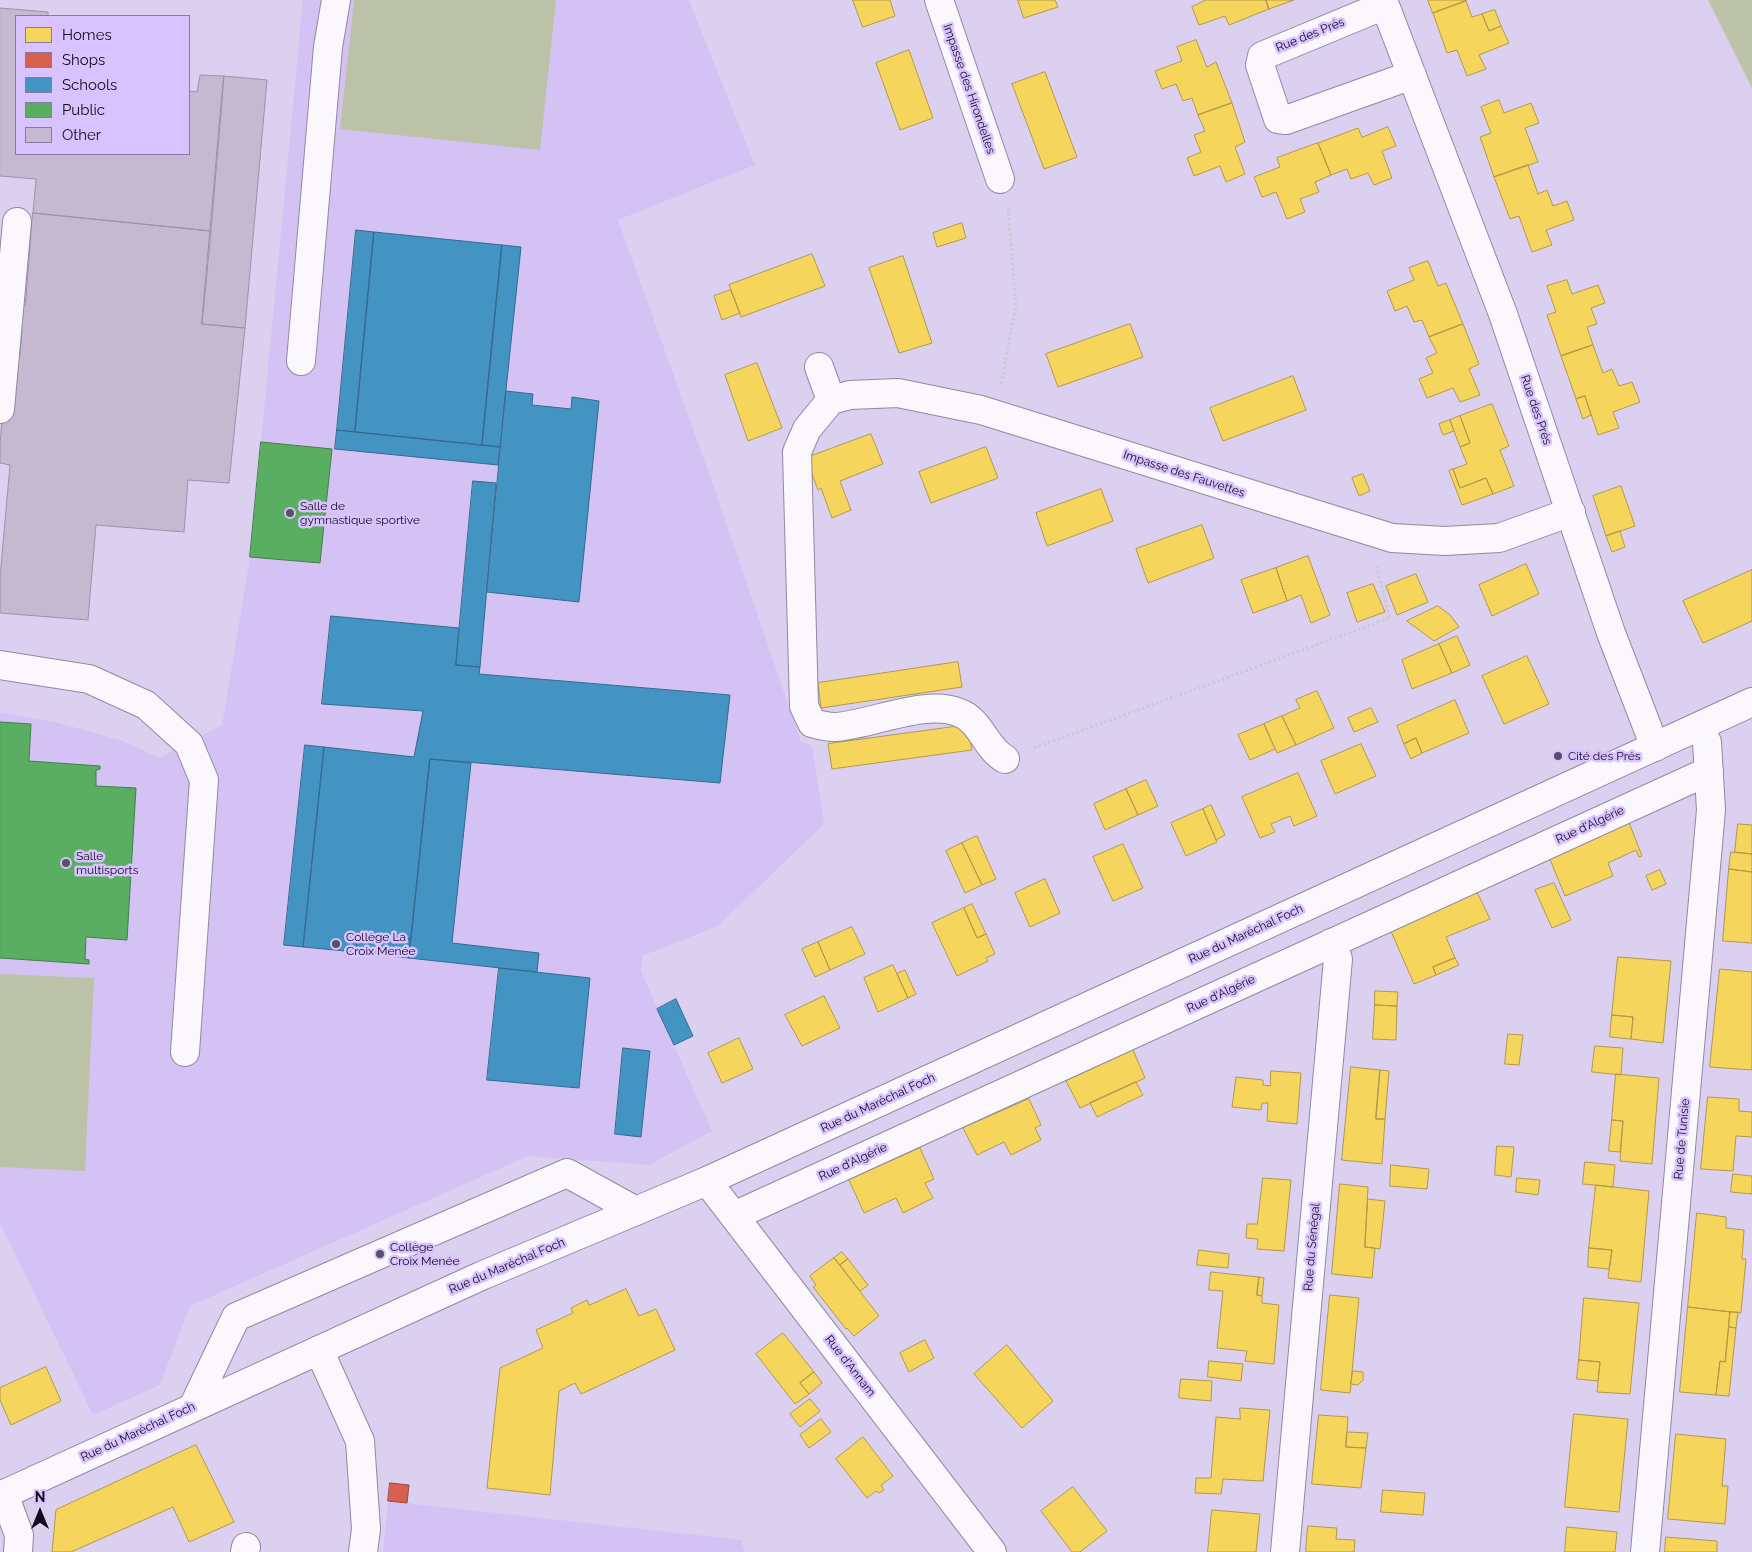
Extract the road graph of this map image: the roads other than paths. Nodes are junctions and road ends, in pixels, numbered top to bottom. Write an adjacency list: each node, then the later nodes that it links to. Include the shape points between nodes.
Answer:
1 (336, 0): 7 (street, via 328,47)
2 (939, 0): 5 (street, Impasse des Hirondelles)
3 (1384, 2): 4 (street, Rue des Prés); 4 (street, Rue des Prés, via 1262,56 1260,65 1278,119 1286,120)
4 (1412, 75): 11 (street, Rue des Prés, via 1503,314)
5 (1000, 179)
6 (17, 222): 10 (street)
7 (301, 361)
8 (819, 367): 9 (street)
9 (831, 400): 11 (street, Impasse des Fauvettes, via 850,394 898,393 995,414 1392,538 1445,542 1499,538); 16 (street, via 807,429 797,452 804,706 812,723 834,727 934,709 960,713 976,725 998,755)
10 (0, 409)
11 (1570, 512): 15 (street, Rue des Prés, via 1611,633)
12 (0, 665): 19 (street, via 89,679 146,705 188,744 204,780)
13 (1752, 702): 14 (street, Rue du Maréchal Foch)
14 (1699, 727): 15 (street, Rue du Maréchal Foch); 17 (street, Rue de Tunisie, via 1707,742)
15 (1655, 747): 20 (street, Rue du Maréchal Foch)
16 (1005, 759)
17 (1709, 771): 18 (street, Rue d'Algérie); 32 (street, Rue de Tunisie, via 1711,810)
18 (1331, 943): 22 (street, Rue d'Algérie); 31 (street, Rue du Sénégal, via 1338,959)
19 (186, 1052)
20 (706, 1181): 21 (street, Rue du Maréchal Foch); 22 (street, Rue d'Annam)
21 (636, 1211): 23 (street, Rue du Maréchal Foch, via 481,1276); 24 (street, via 567,1172 245,1313 236,1317)
22 (734, 1216): 26 (street, Rue d'Annam)
23 (319, 1350): 24 (street, Rue du Maréchal Foch); 28 (street, via 360,1441 366,1530)
24 (194, 1405): 25 (street, Rue du Maréchal Foch)
25 (2, 1495): 27 (street, via 19,1535)
26 (972, 1526): 29 (street); 30 (street, Rue d'Annam)
27 (18, 1552)
28 (364, 1552)
29 (969, 1552)
30 (992, 1552)
31 (1285, 1552)
32 (1645, 1552)

